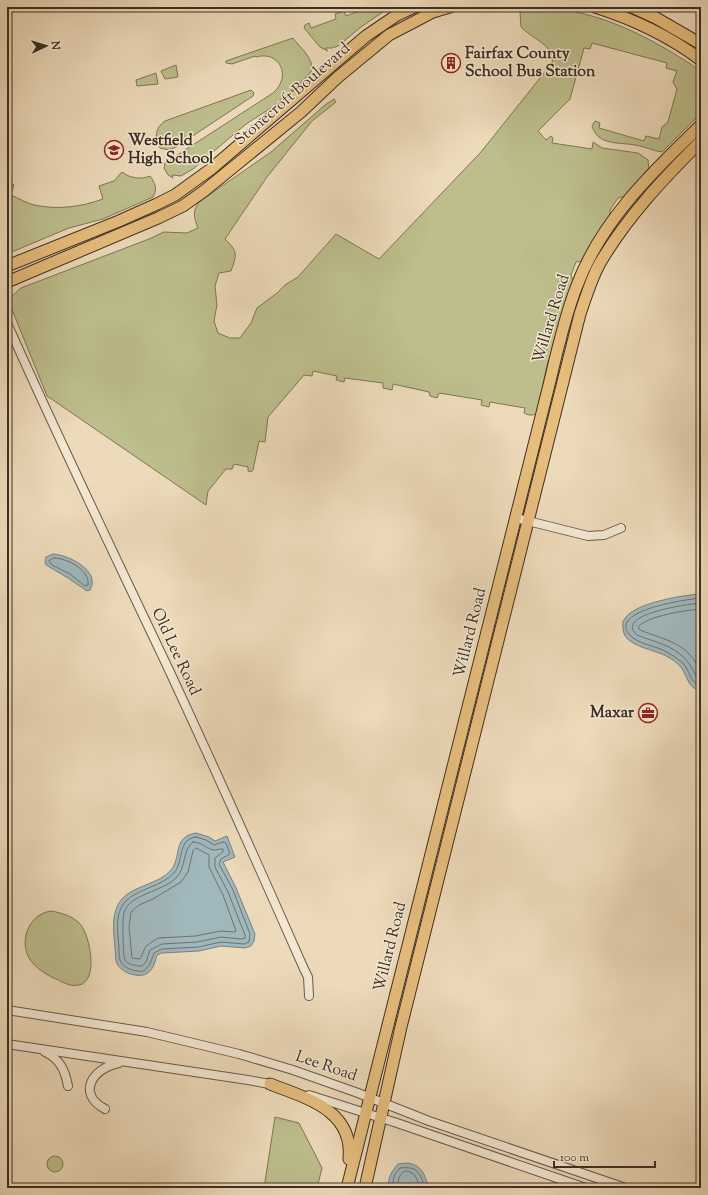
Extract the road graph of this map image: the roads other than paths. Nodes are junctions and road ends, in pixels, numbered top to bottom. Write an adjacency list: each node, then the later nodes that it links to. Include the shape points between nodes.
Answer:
1 (414, 7): 9 (main road, Stonecroft Boulevard, via 366,36 210,169 175,195)
2 (450, 7): 10 (main road, Stonecroft Boulevard, via 433,12 389,35 301,112 183,206)
3 (594, 7): 6 (main road, via 647,28)
4 (632, 7): 5 (main road)
5 (701, 44)
6 (701, 60)
7 (701, 125): 12 (main road, Willard Road, via 652,173 605,232 589,259 568,311)
8 (701, 141): 13 (main road, Willard Road, via 661,181 628,220 600,264 587,291)
9 (7, 266)
10 (7, 282)
11 (7, 323): 15 (street, Old Lee Road, via 262,872 308,978)
12 (516, 518): 13 (street); 22 (main road, Willard Road)
13 (529, 521): 14 (street, via 588,536 604,535); 23 (main road, Willard Road, via 434,892)
14 (621, 528)
15 (309, 996)
16 (7, 1010): 22 (street, Lee Road, via 147,1032 197,1044 269,1063)
17 (7, 1044): 18 (street, Lee Road)
18 (35, 1048): 19 (street, Lee Road); 21 (street, via 61,1064)
19 (124, 1062): 20 (street, Lee Road); 24 (street, via 106,1067 91,1081 90,1095)
20 (270, 1084): 25 (street, Lee Road); 27 (main road, via 319,1104 333,1114 342,1125 349,1146)
21 (68, 1086)
22 (369, 1097): 23 (street, Lee Road); 25 (main road, Willard Road)
23 (384, 1102): 26 (main road, Willard Road); 30 (street, Lee Road, via 429,1121)
24 (105, 1109)
25 (365, 1114): 26 (street, Lee Road); 27 (main road, Willard Road)
26 (381, 1118): 28 (main road, Willard Road); 29 (street, Lee Road)
27 (346, 1188)
28 (366, 1188)
29 (586, 1188)
30 (626, 1188)

